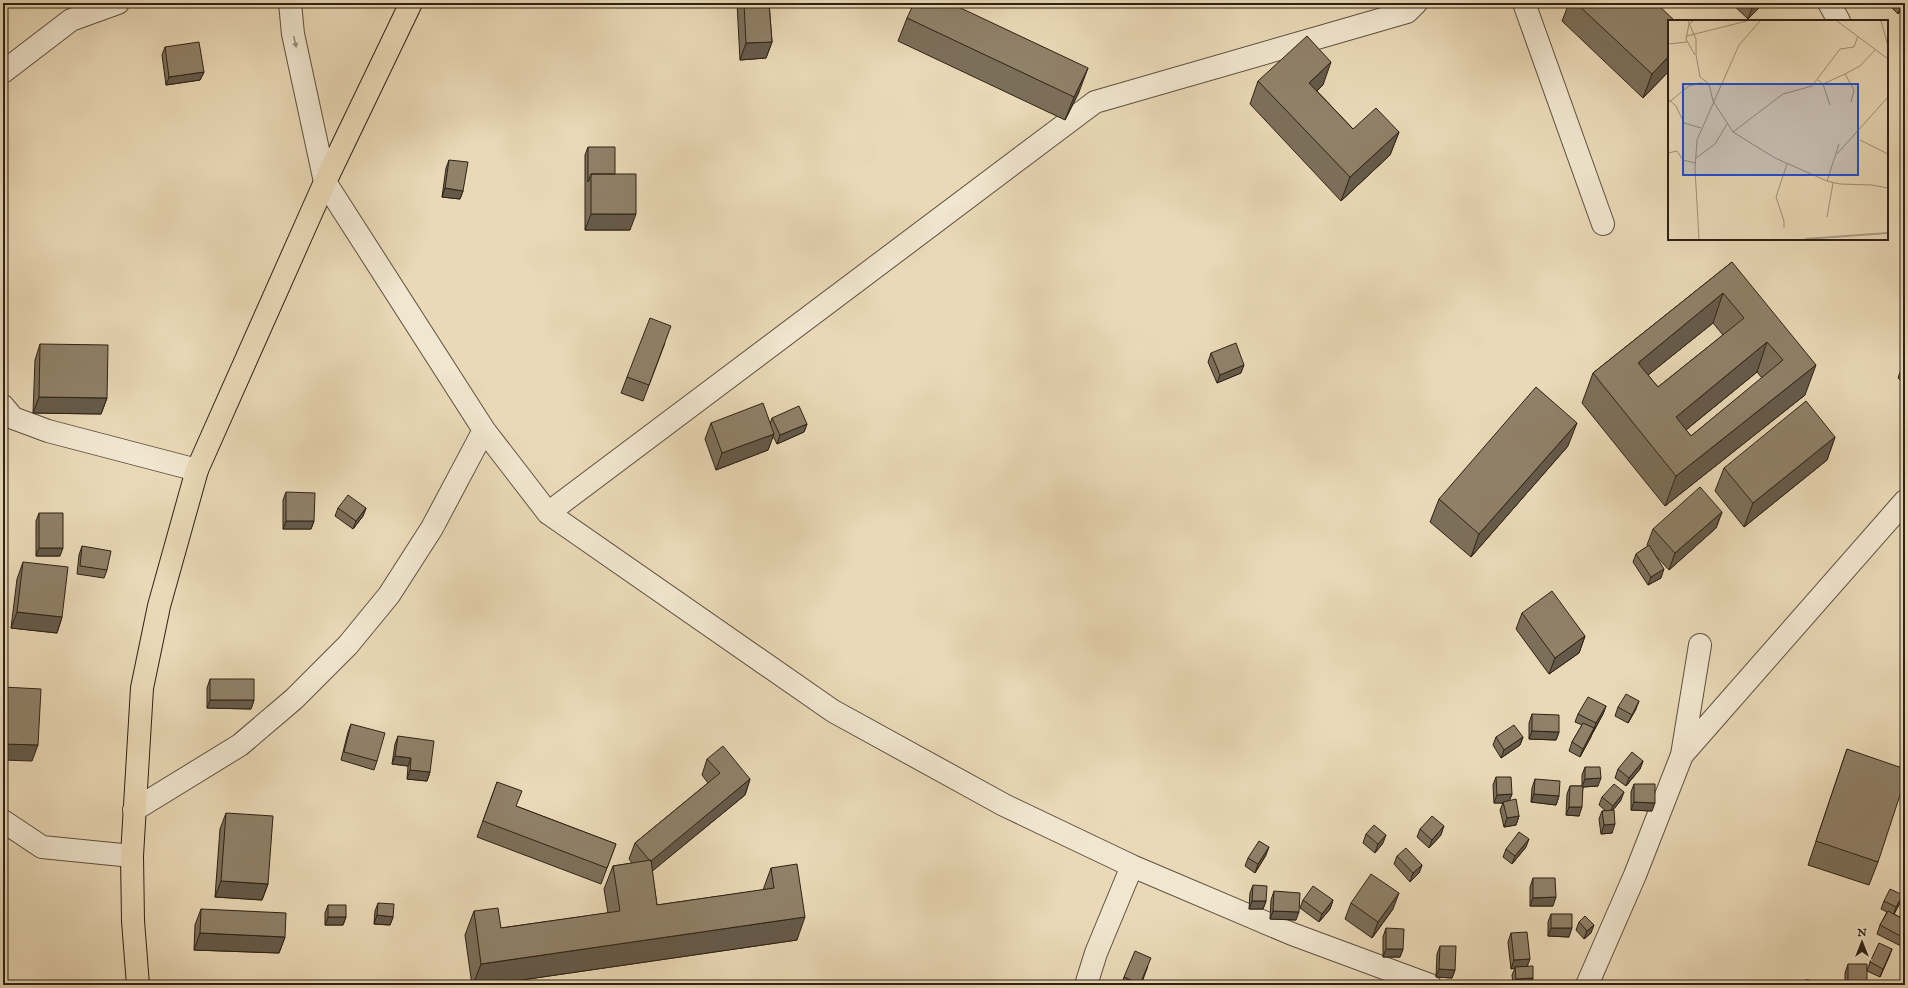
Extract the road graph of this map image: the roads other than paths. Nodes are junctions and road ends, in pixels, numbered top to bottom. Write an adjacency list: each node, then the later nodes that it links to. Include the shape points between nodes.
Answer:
1 (118, 3): 8 (street, via 71,20)
2 (290, 3): 9 (street, one-way to 9, via 293,34)
3 (411, 3): 9 (highway)
4 (1416, 3): 15 (street, via 1407,12 1095,102)
5 (1524, 3): 10 (street)
6 (1829, 3): 7 (street)
7 (1838, 20)
8 (3, 72)
9 (326, 182): 12 (street); 13 (highway)
10 (1603, 224)
11 (3, 406): 13 (street, via 13,418 48,431)
12 (484, 430): 15 (street); 18 (street, via 432,528 393,588 348,645 294,699 240,745)
13 (197, 470): 18 (highway, via 159,606 142,688)
14 (1905, 501): 17 (street)
15 (548, 513): 21 (street, via 833,711 1004,804)
16 (1700, 645): 17 (street)
17 (1682, 755): 25 (street, via 1635,875)
18 (134, 810): 20 (highway)
19 (3, 821): 20 (street, via 42,847)
20 (132, 856): 22 (highway, via 133,922)
21 (1132, 866): 23 (street, via 1096,953); 24 (street, via 1292,934)
22 (138, 985)
23 (1086, 985)
24 (1430, 985)
25 (1587, 985)

